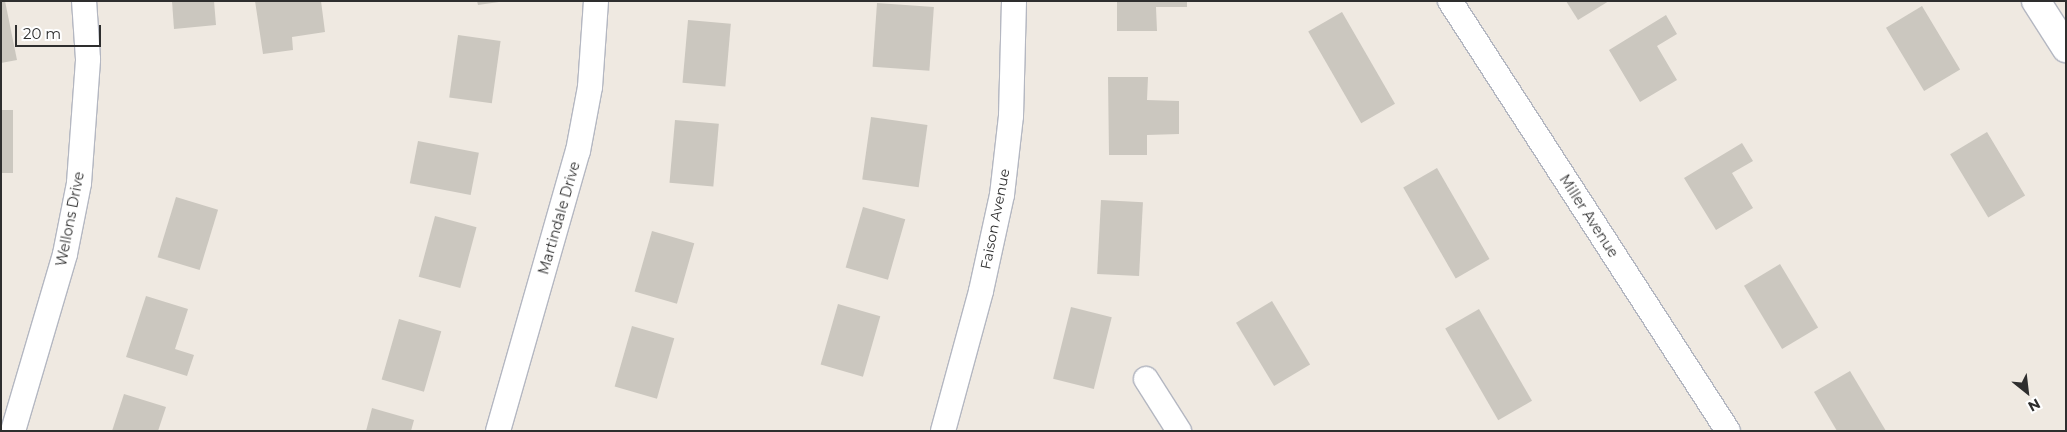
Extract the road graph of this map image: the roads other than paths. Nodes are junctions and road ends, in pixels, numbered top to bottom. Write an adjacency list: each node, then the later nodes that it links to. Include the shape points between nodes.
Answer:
1 (84, 1): 8 (street, Wellons Drive, via 87,78 79,183 65,254)
2 (596, 1): 9 (street, Martindale Drive, via 590,87 578,151)
3 (1014, 1): 10 (street, Faison Avenue, via 1011,116 1002,195 981,291)
4 (1450, 1): 12 (street, Miller Avenue)
5 (2036, 1): 6 (main road)
6 (2066, 48)
7 (1146, 379): 11 (street)
8 (13, 431)
9 (498, 431)
10 (943, 431)
11 (1179, 431)
12 (1728, 431)

